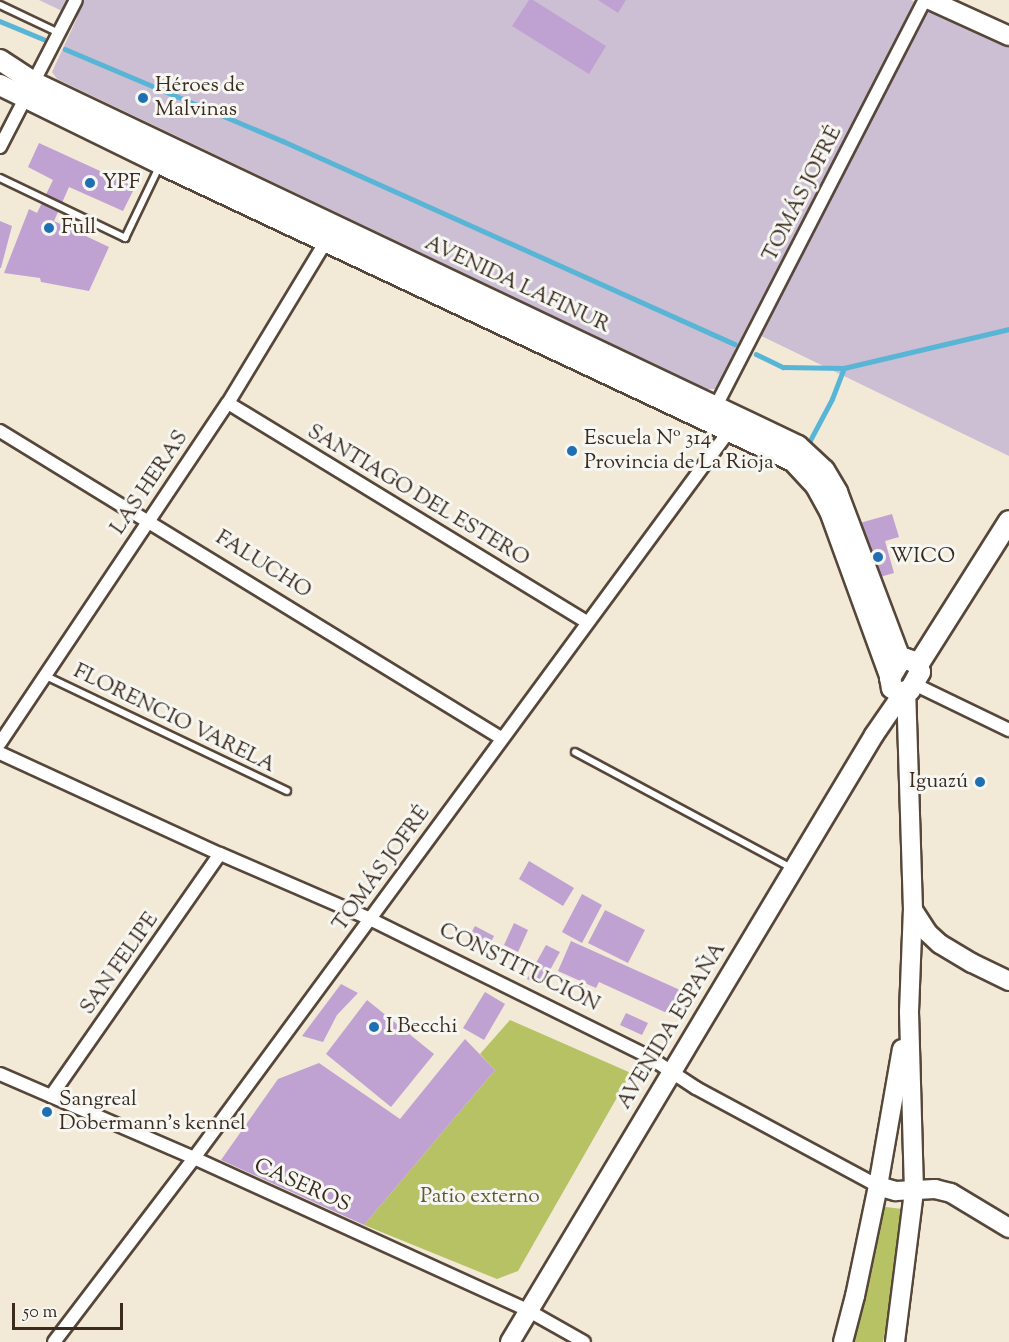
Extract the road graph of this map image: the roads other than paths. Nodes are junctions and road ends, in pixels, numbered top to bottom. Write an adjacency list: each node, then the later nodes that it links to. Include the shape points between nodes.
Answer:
1 (76, 0): 5 (street)
2 (925, 0): 15 (street, TOMÁS JOFRÉ)
3 (930, 0): 6 (street)
4 (0, 5): 5 (lane)
5 (59, 34): 9 (street)
6 (1009, 36)
7 (0, 60): 9 (main road, AVENIDA LAFINUR)
8 (0, 85): 9 (main road, AVENIDA LAFINUR)
9 (31, 91): 10 (street); 11 (main road, AVENIDA LAFINUR); 15 (main road, AVENIDA LAFINUR)
10 (0, 147)
11 (160, 164): 12 (lane, via 124,238); 13 (main road, AVENIDA LAFINUR)
12 (0, 178)
13 (326, 241): 14 (street, LAS HERAS); 16 (main road, AVENIDA LAFINUR)
14 (228, 403): 18 (street, LAS HERAS); 20 (street, SANTIAGO DEL ESTERO)
15 (716, 406): 16 (main road, AVENIDA LAFINUR)
16 (733, 424): 20 (street, TOMÁS JOFRÉ); 22 (main road, AVENIDA LAFINUR, via 793,461 816,486)
17 (0, 431): 18 (street, FALUCHO)
18 (148, 520): 21 (street, LAS HERAS); 24 (street, FALUCHO)
19 (1009, 520): 22 (main road, AVENIDA ESPAÑA)
20 (587, 622): 24 (street, TOMÁS JOFRÉ)
21 (46, 676): 25 (street, LAS HERAS); 28 (lane, FLORENCIO VARELA)
22 (904, 680): 23 (street); 30 (street, AVENIDA ESPAÑA); 31 (street)
23 (1009, 730)
24 (501, 738): 32 (street, TOMÁS JOFRÉ)
25 (0, 742)
26 (576, 752): 30 (lane)
27 (0, 753): 29 (street, CONSTITUCIÓN)
28 (288, 791)
29 (220, 854): 32 (street, CONSTITUCIÓN); 37 (street, SAN FELIPE)
30 (794, 870): 35 (street, AVENIDA ESPAÑA)
31 (913, 910): 33 (street, via 940,944); 34 (street)
32 (370, 919): 35 (street, CONSTITUCIÓN, via 649,1057); 38 (street, TOMÁS JOFRÉ)
33 (1009, 981)
34 (909, 1012): 39 (street); 40 (street)
35 (672, 1073): 39 (street, CONSTITUCIÓN); 42 (street, AVENIDA ESPAÑA)
36 (0, 1074): 37 (street, CASEROS)
37 (51, 1096): 38 (street, CASEROS)
38 (194, 1158): 42 (street, CASEROS); 43 (street, TOMÁS JOFRÉ)
39 (878, 1186): 40 (street, CONSTITUCIÓN); 46 (street)
40 (914, 1191): 41 (street, CONSTITUCIÓN, via 935,1189 951,1193); 47 (street)
41 (1009, 1228)
42 (529, 1311): 44 (street, AVENIDA ESPAÑA); 45 (street, CASEROS)
43 (54, 1342)
44 (510, 1342)
45 (584, 1342)
46 (843, 1342)
47 (895, 1342)

